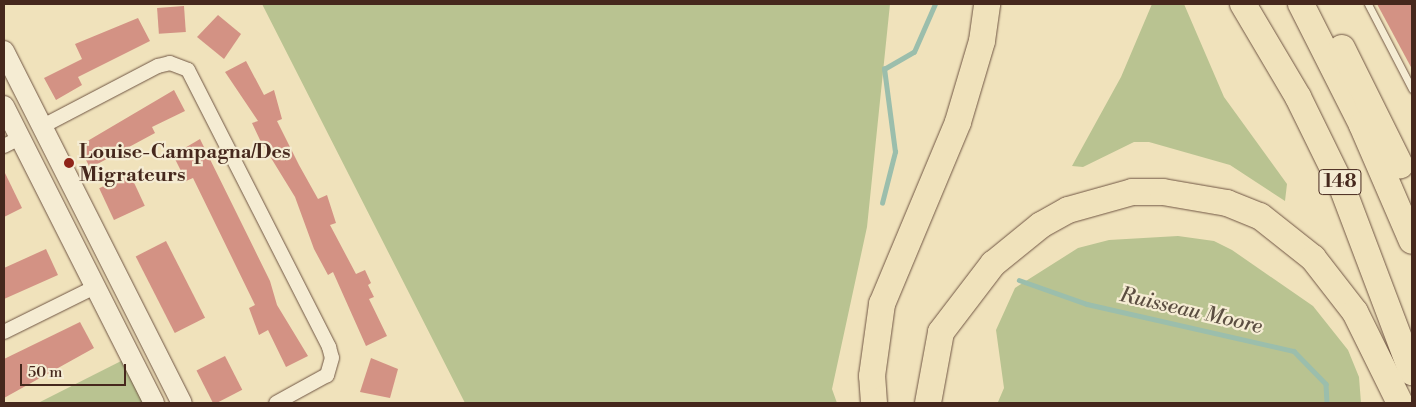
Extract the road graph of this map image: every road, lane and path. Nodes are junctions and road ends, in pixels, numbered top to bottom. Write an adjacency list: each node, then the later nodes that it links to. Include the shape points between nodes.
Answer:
1 (987, 4): 20 (highway, via 982,41 958,122 882,304 872,376)
2 (1243, 4): 16 (highway, 148, via 1298,97 1342,187)
3 (1301, 4): 12 (highway, 148, via 1362,125)
4 (1317, 4): 11 (highway, via 1367,92)
5 (1368, 4): 7 (lane)
6 (4, 51): 9 (street)
7 (1412, 89)
8 (4, 106): 10 (street)
9 (43, 126): 10 (street); 13 (street); 19 (street, via 158,66 170,63 188,70 329,347 331,368 326,375)
10 (12, 142): 14 (street)
11 (1412, 193)
12 (1412, 242)
13 (117, 276): 14 (street); 18 (street)
14 (96, 287): 15 (street); 17 (street)
15 (4, 332)
16 (1412, 372)
17 (154, 403)
18 (182, 403)
19 (276, 403)
20 (874, 403)
21 (928, 403): 22 (highway, via 941,332 993,264 1040,225 1068,210 1132,192 1202,197 1260,216 1313,258 1355,312)
22 (1400, 403)

